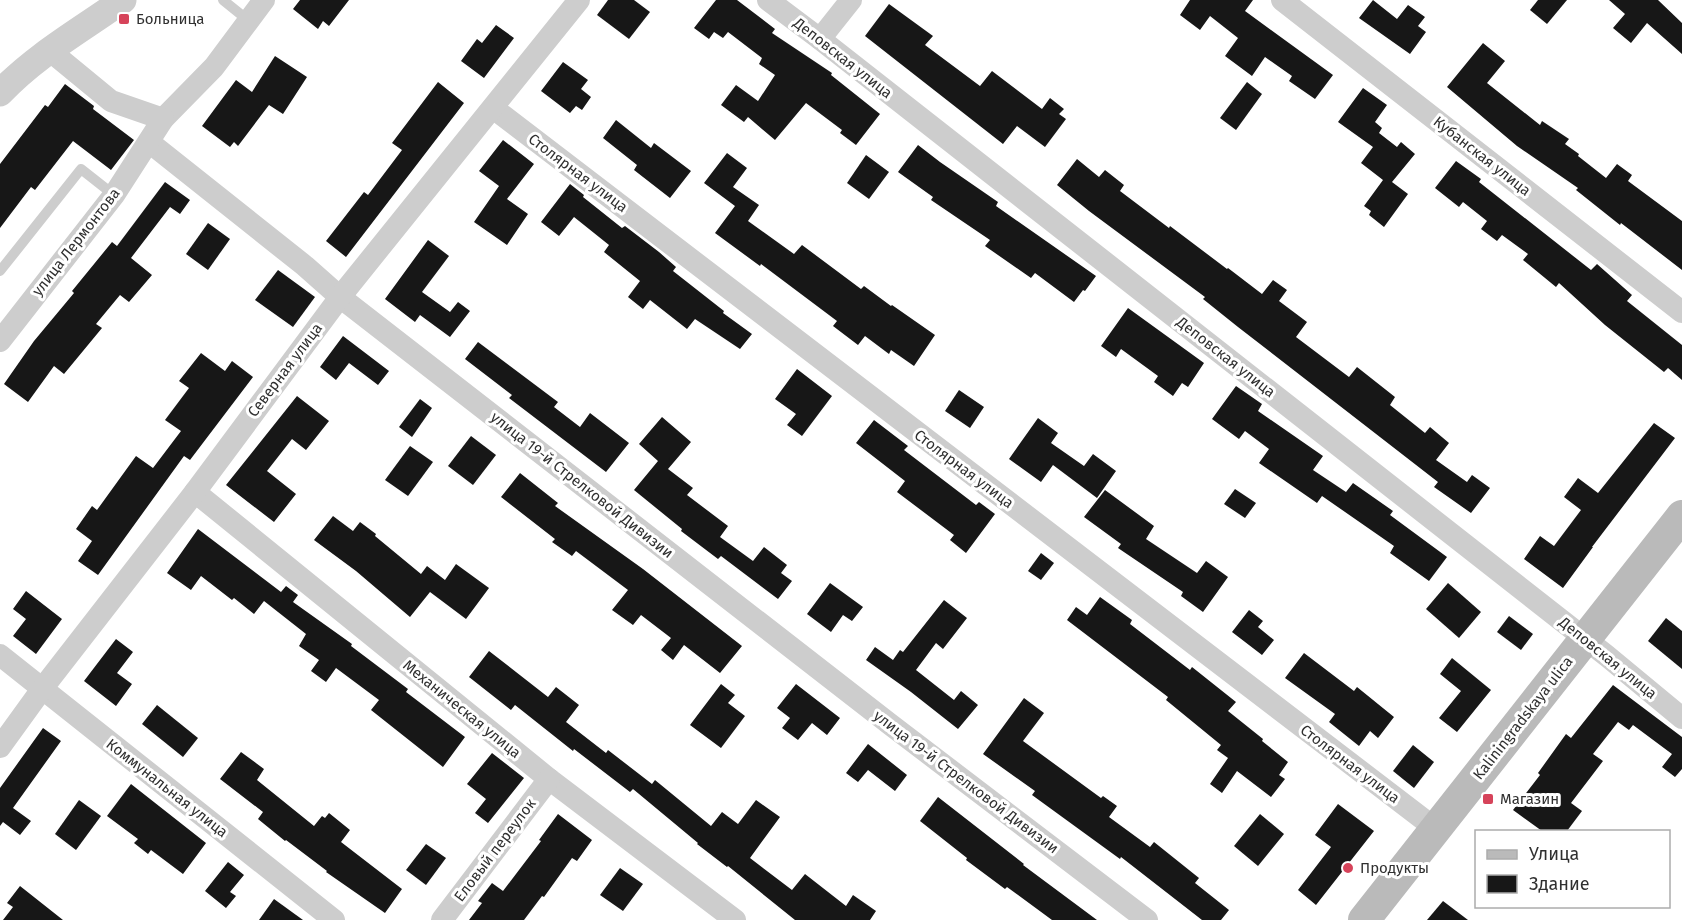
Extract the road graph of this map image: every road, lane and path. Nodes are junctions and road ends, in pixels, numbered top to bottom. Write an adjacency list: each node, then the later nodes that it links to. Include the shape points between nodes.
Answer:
1 (123, 0): 10 (street)
2 (223, 0): 8 (lane)
3 (264, 0): 8 (street)
4 (579, 0): 13 (street, Северная улица)
5 (768, 0): 9 (street, Деповская улица)
6 (851, 0): 9 (street)
7 (1282, 0): 19 (street, Кубанская улица)
8 (249, 21): 14 (street, via 214,67)
9 (820, 39): 23 (street, Деповская улица)
10 (49, 50): 12 (street); 14 (street, via 111,101)
11 (0, 87): 12 (street)
12 (0, 93)
13 (493, 108): 18 (street, Северная улица); 29 (street, Столярная улица)
14 (163, 119): 15 (street)
15 (149, 142): 16 (street, улица Лермонтова); 18 (street, улица 19-й Стрелковой Дивизии)
16 (114, 195): 17 (lane, via 81,169); 20 (street, улица Лермонтова)
17 (0, 271)
18 (340, 297): 21 (street, Северная улица); 33 (street, улица 19-й Стрелковой Дивизии)
19 (1682, 312)
20 (0, 340)
21 (195, 492): 25 (street, Северная улица); 28 (street, Механическая улица)
22 (1682, 516): 23 (main road, Kaliningradskaya ulica)
23 (1585, 639): 26 (street, Деповская улица); 29 (main road, Kaliningradskaya ulica)
24 (0, 655): 25 (street, Коммунальная улица)
25 (42, 689): 27 (street, Северная улица); 30 (street, Коммунальная улица)
26 (1682, 718)
27 (0, 747)
28 (549, 779): 31 (street, Еловый переулок); 32 (street, Механическая улица)
29 (1436, 829): 34 (main road, Kaliningradskaya ulica)
30 (333, 920)
31 (442, 920)
32 (735, 920)
33 (1147, 920)
34 (1364, 920)

